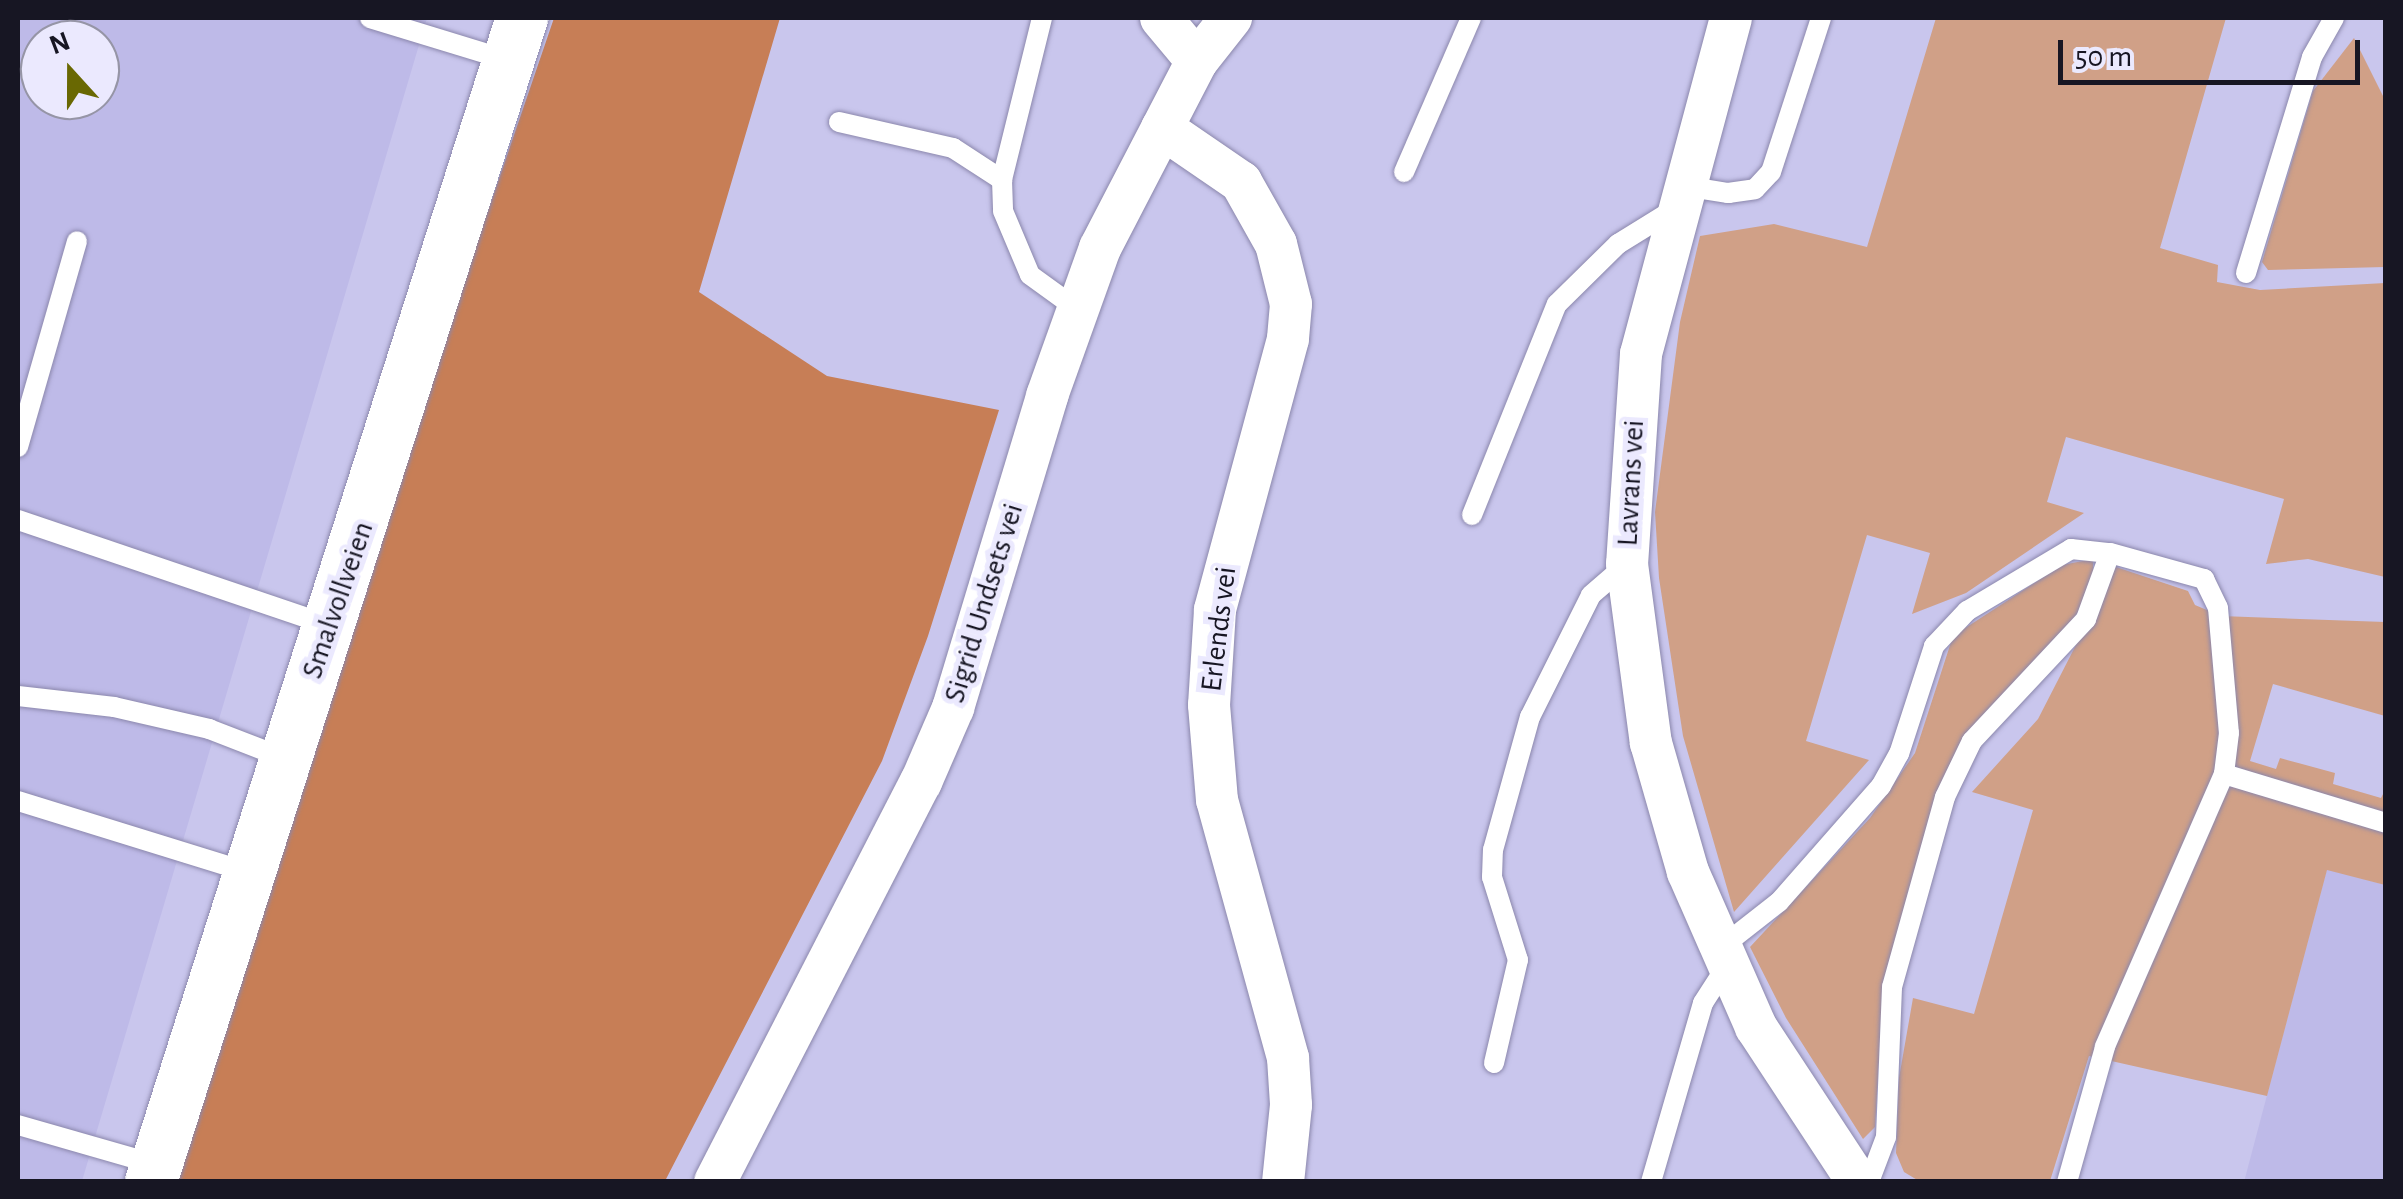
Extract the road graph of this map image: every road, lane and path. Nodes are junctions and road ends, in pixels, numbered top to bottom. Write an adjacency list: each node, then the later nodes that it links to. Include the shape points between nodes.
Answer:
1 (370, 18): 9 (lane)
2 (1042, 18): 14 (lane)
3 (1160, 18): 10 (street)
4 (1231, 18): 10 (street, Sigrid Undsets vei)
5 (1471, 18): 13 (lane)
6 (1731, 18): 15 (street, Lavrans vei)
7 (1821, 18): 15 (lane, via 1771,172 1755,189)
8 (2334, 18): 17 (lane, via 2312,58)
9 (516, 39): 24 (street, Smalvollveien)
10 (1196, 61): 12 (street, Sigrid Undsets vei)
11 (839, 122): 14 (lane, via 953,148)
12 (1162, 128): 18 (street, Sigrid Undsets vei, via 1127,186); 37 (street, Erlends vei, via 1241,182 1276,244 1291,304 1288,339 1215,610 1209,705 1218,800 1288,1058)
13 (1404, 172)
14 (1002, 180): 18 (lane, via 1003,210 1030,275)
15 (1679, 197): 20 (lane, via 1557,304); 23 (street, Lavrans vei, via 1636,388)
16 (77, 241): 19 (lane)
17 (2246, 273)
18 (1078, 309): 36 (street, Sigrid Undsets vei, via 940,738 892,846)
19 (18, 447)
20 (1472, 515)
21 (18, 520): 24 (lane)
22 (2110, 553): 27 (lane, via 2204,580 2214,593 2229,733); 31 (lane, via 2071,549 1993,592 1954,624 1927,662 1899,754 1881,786); 35 (lane, via 2086,619 1972,742 1944,797 1892,988 1886,1137)
23 (1627, 564): 31 (street, Lavrans vei, via 1642,698 1664,798); 32 (lane, via 1591,595 1530,717 1512,776 1492,864 1518,960)
24 (328, 625): 26 (street, Smalvollveien)
25 (18, 696): 26 (lane, via 114,707 208,729)
26 (286, 759): 30 (street, Smalvollveien)
27 (2224, 774): 29 (lane); 39 (lane, via 2106,1047)
28 (18, 801): 30 (lane)
29 (2386, 823)
30 (248, 872): 34 (street, Smalvollveien)
31 (1722, 958): 35 (street, Lavrans vei, via 1802,1104); 38 (lane)
32 (1494, 1063)
33 (18, 1125): 34 (lane)
34 (154, 1173)
35 (1856, 1180)
36 (714, 1182)
37 (1283, 1182)
38 (1651, 1182)
39 (2067, 1182)

